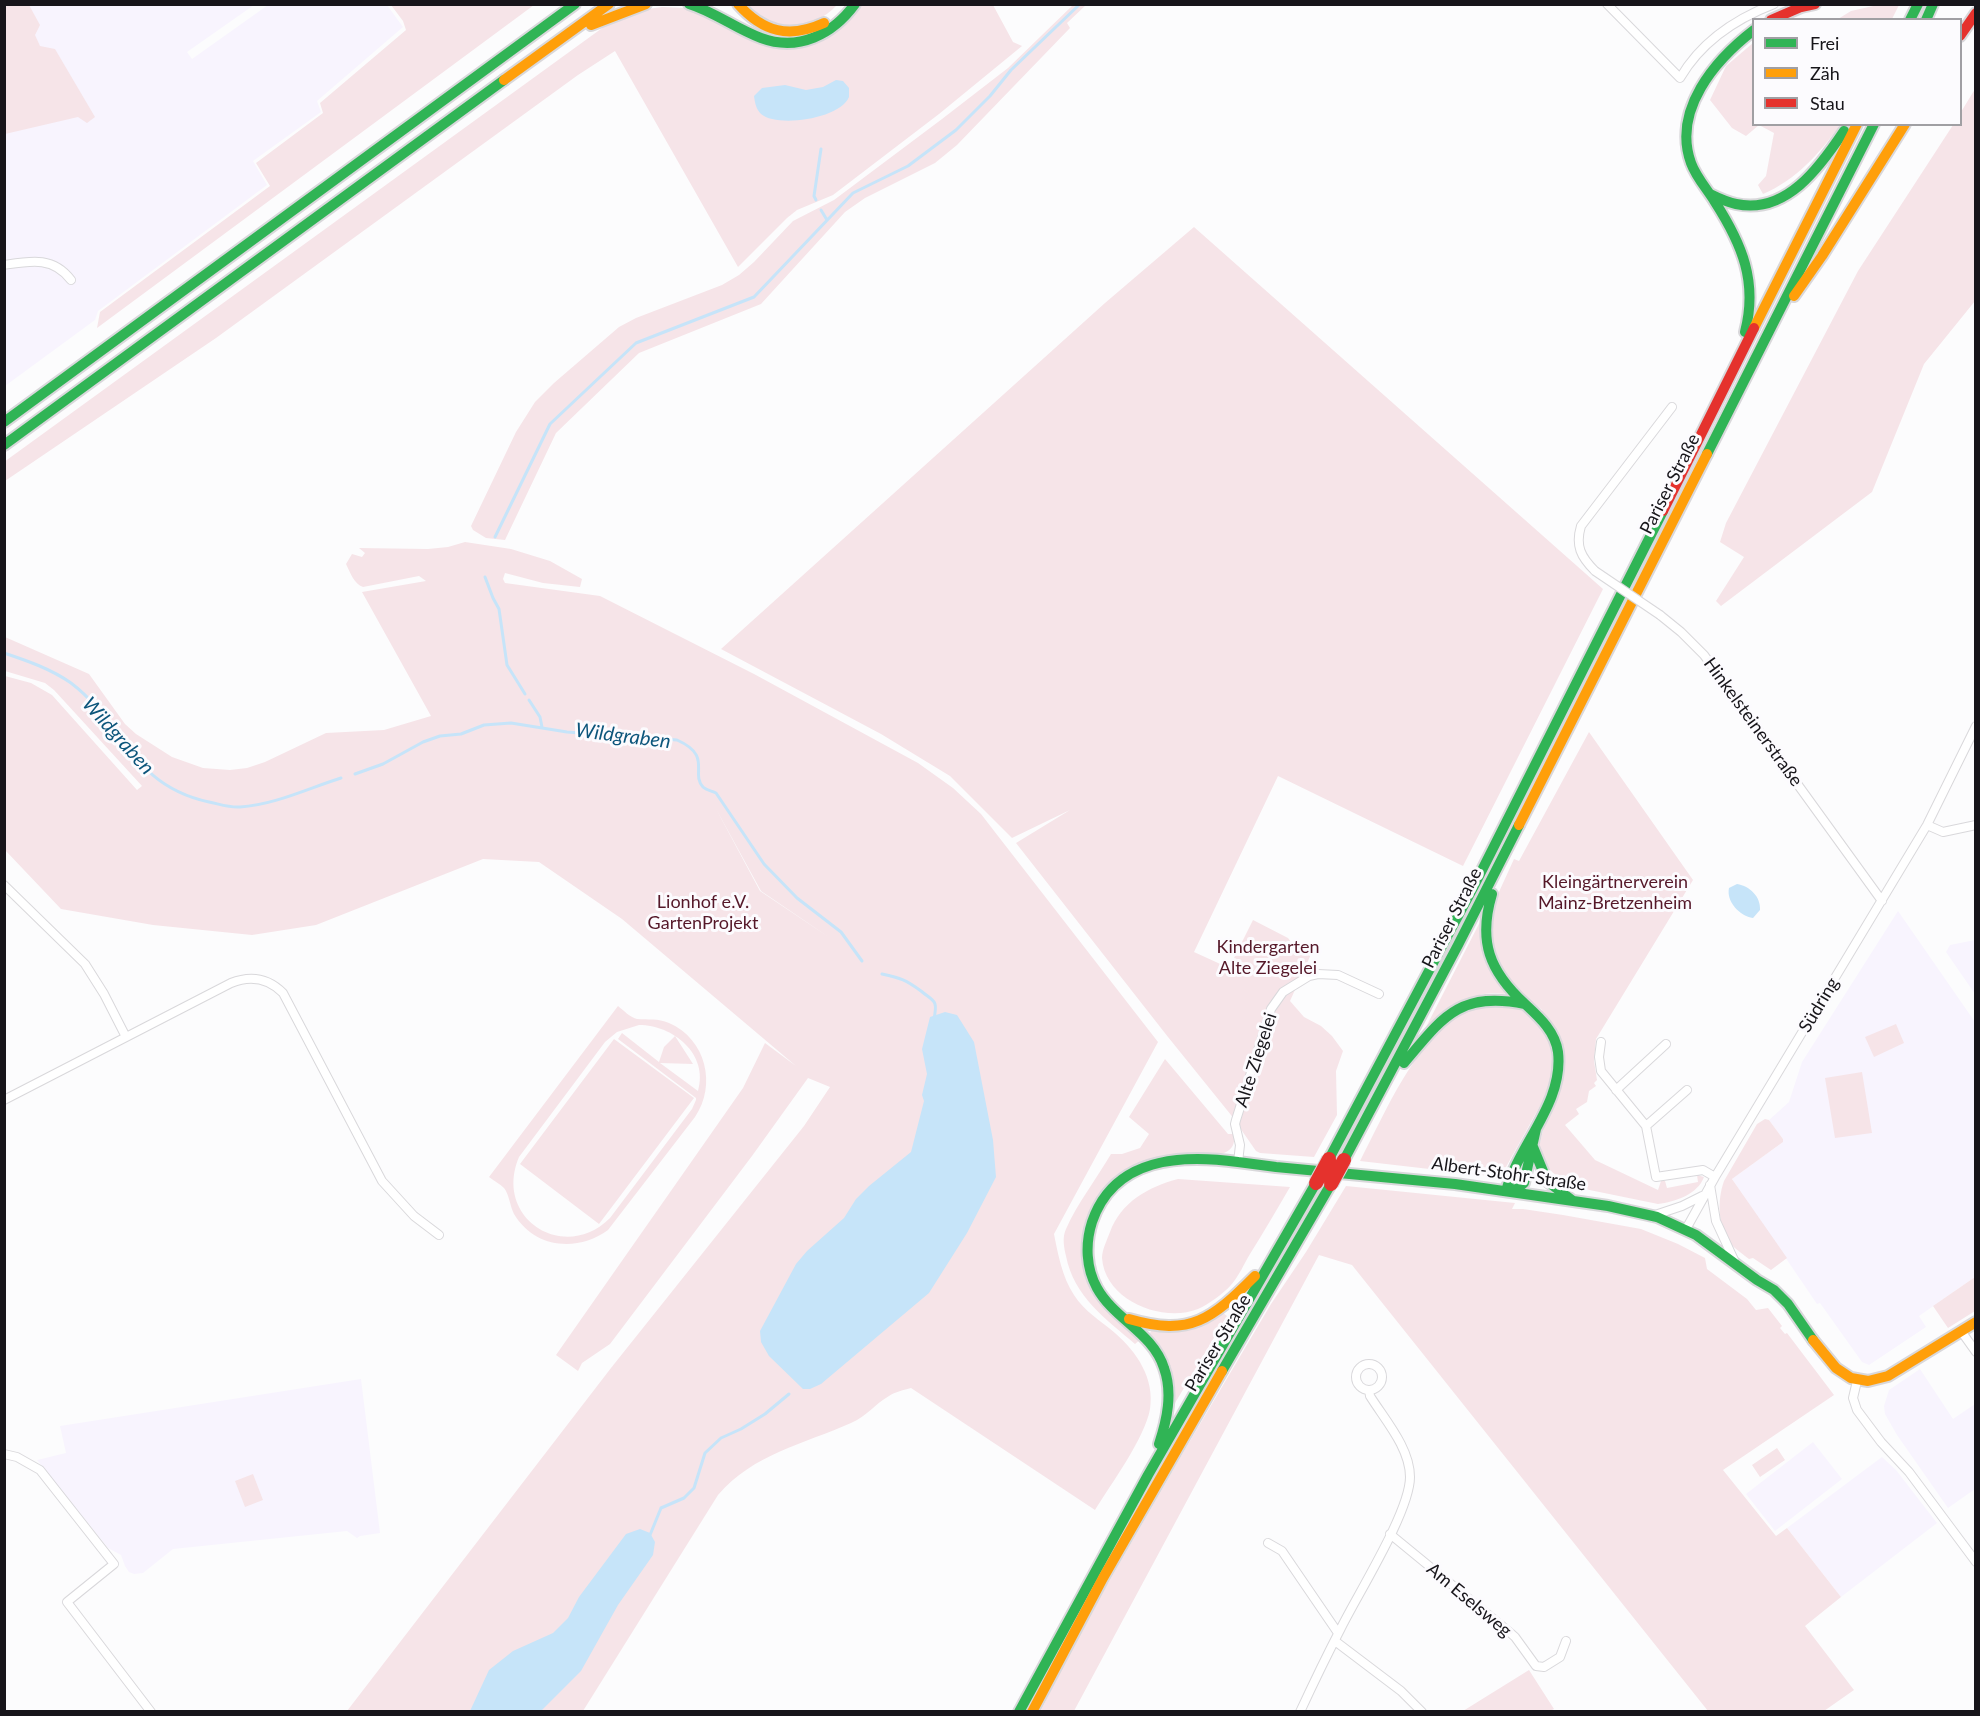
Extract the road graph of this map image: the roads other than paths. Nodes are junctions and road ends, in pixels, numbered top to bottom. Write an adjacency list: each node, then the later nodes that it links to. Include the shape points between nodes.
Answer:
1 (570, 4): 15 (main road)
2 (575, 4): 15 (main road)
3 (609, 4): 21 (main road)
4 (646, 4): 21 (main road)
5 (689, 4): 8 (main road, via 760,37 783,43 807,41 824,34 839,24)
6 (738, 4): 7 (main road, via 764,26 786,32 819,26)
7 (843, 4)
8 (855, 4)
9 (1607, 4): 10 (street, via 1680,78 1696,54 1719,33)
10 (1774, 4)
11 (1815, 4): 16 (main road)
12 (1918, 4): 17 (main road)
13 (1933, 4): 18 (main road)
14 (1976, 13): 20 (main road)
15 (559, 16): 32 (main road)
16 (1777, 18)
17 (1911, 18)
18 (1927, 18)
19 (1752, 32): 26 (main road, via 1710,72 1688,126 1687,149 1694,171)
20 (1962, 33)
21 (569, 34): 33 (main road)
22 (1847, 126): 26 (main road, via 1810,177 1776,202 1740,205)
23 (1856, 126): 30 (main road, Pariser Straße)
24 (1873, 126): 29 (main road, Pariser Straße)
25 (1904, 126): 29 (main road)
26 (1710, 194): 30 (main road, via 1740,244 1750,295 1746,328)
27 (4, 264): 28 (street, via 48,263 57,266)
28 (70, 280)
29 (1762, 343): 37 (main road, Pariser Straße)
30 (1724, 386): 62 (main road, Pariser Straße, bridge, via 1455,922)
31 (1672, 406): 39 (street, Hinkelsteinerstraße, bridge, via 1581,526 1577,544 1580,553 1594,571 1660,615 1704,655)
32 (4, 422)
33 (4, 446)
34 (1976, 726): 35 (street, Südring)
35 (1927, 825): 36 (street, via 1943,832); 39 (street, Südring)
36 (1976, 825)
37 (1512, 840): 41 (main road, via 1489,900 1485,939 1486,951 1498,975); 45 (main road, Pariser Straße)
38 (4, 885): 42 (street, via 85,964)
39 (1882, 901): 53 (street, Südring)
40 (1379, 993): 52 (street, Alte Ziegelei, via 1338,975 1318,974 1283,992 1271,1009 1236,1120)
41 (1525, 1004): 45 (main road, via 1495,998 1460,1006 1429,1033); 50 (main road, via 1547,1025 1559,1059 1556,1082)
42 (126, 1037): 48 (street); 60 (street, via 239,980 253,978 277,987 382,1181 414,1216)
43 (1601, 1042): 46 (street, via 1601,1071)
44 (1666, 1044): 46 (street)
45 (1388, 1081): 78 (main road, Pariser Straße, bridge, via 1165,1468)
46 (1616, 1090): 49 (street)
47 (1687, 1090): 49 (street)
48 (4, 1100)
49 (1646, 1126): 53 (street, via 1656,1177 1703,1170)
50 (1536, 1129): 51 (main road); 55 (main road, via 1512,1171)
51 (1533, 1145): 55 (main road, via 1524,1183); 57 (main road, via 1547,1181)
52 (1238, 1162): 55 (main road, Albert-Stohr-Straße); 63 (main road, Albert-Stohr-Straße, via 1187,1158 1150,1164 1122,1180 1102,1200 1088,1232 1089,1266 1103,1298)
53 (1714, 1177): 54 (street, Südring)
54 (1710, 1185): 56 (street, Südring); 61 (street, via 1716,1221)
55 (1506, 1191): 57 (main road, Albert-Stohr-Straße)
56 (1703, 1196): 58 (street); 59 (street, Südring)
57 (1573, 1201): 58 (main road, Albert-Stohr-Straße)
58 (1653, 1216): 59 (main road, Albert-Stohr-Straße)
59 (1686, 1229): 61 (main road, Albert-Stohr-Straße)
60 (439, 1235)
61 (1735, 1261): 67 (main road, Albert-Stohr-Straße, via 1799,1322 1838,1371)
62 (1270, 1262): 63 (main road, via 1223,1307 1200,1321 1161,1328); 70 (main road, Pariser Straße)
63 (1127, 1318): 70 (main road, Albert-Stohr-Straße, via 1161,1360 1167,1382 1165,1423)
64 (1976, 1322): 65 (main road)
65 (1961, 1331): 66 (street); 67 (main road, via 1888,1376 1873,1382)
66 (1976, 1352)
67 (1857, 1381): 73 (street, via 1853,1398 1857,1410)
68 (1369, 1390): 71 (street, via 1408,1462 1408,1491)
69 (4, 1454): 76 (street, via 40,1470 114,1564 67,1602)
70 (1148, 1475): 77 (main road, Pariser Straße)
71 (1390, 1534): 74 (street); 75 (street, Am Eselsweg, via 1515,1637 1536,1666 1544,1667 1560,1657)
72 (1268, 1543): 74 (street, via 1282,1551)
73 (1976, 1562)
74 (1337, 1637): 79 (street); 80 (street)
75 (1566, 1641)
76 (151, 1712)
77 (1019, 1712)
78 (1032, 1712)
79 (1300, 1712)
80 (1422, 1712)

